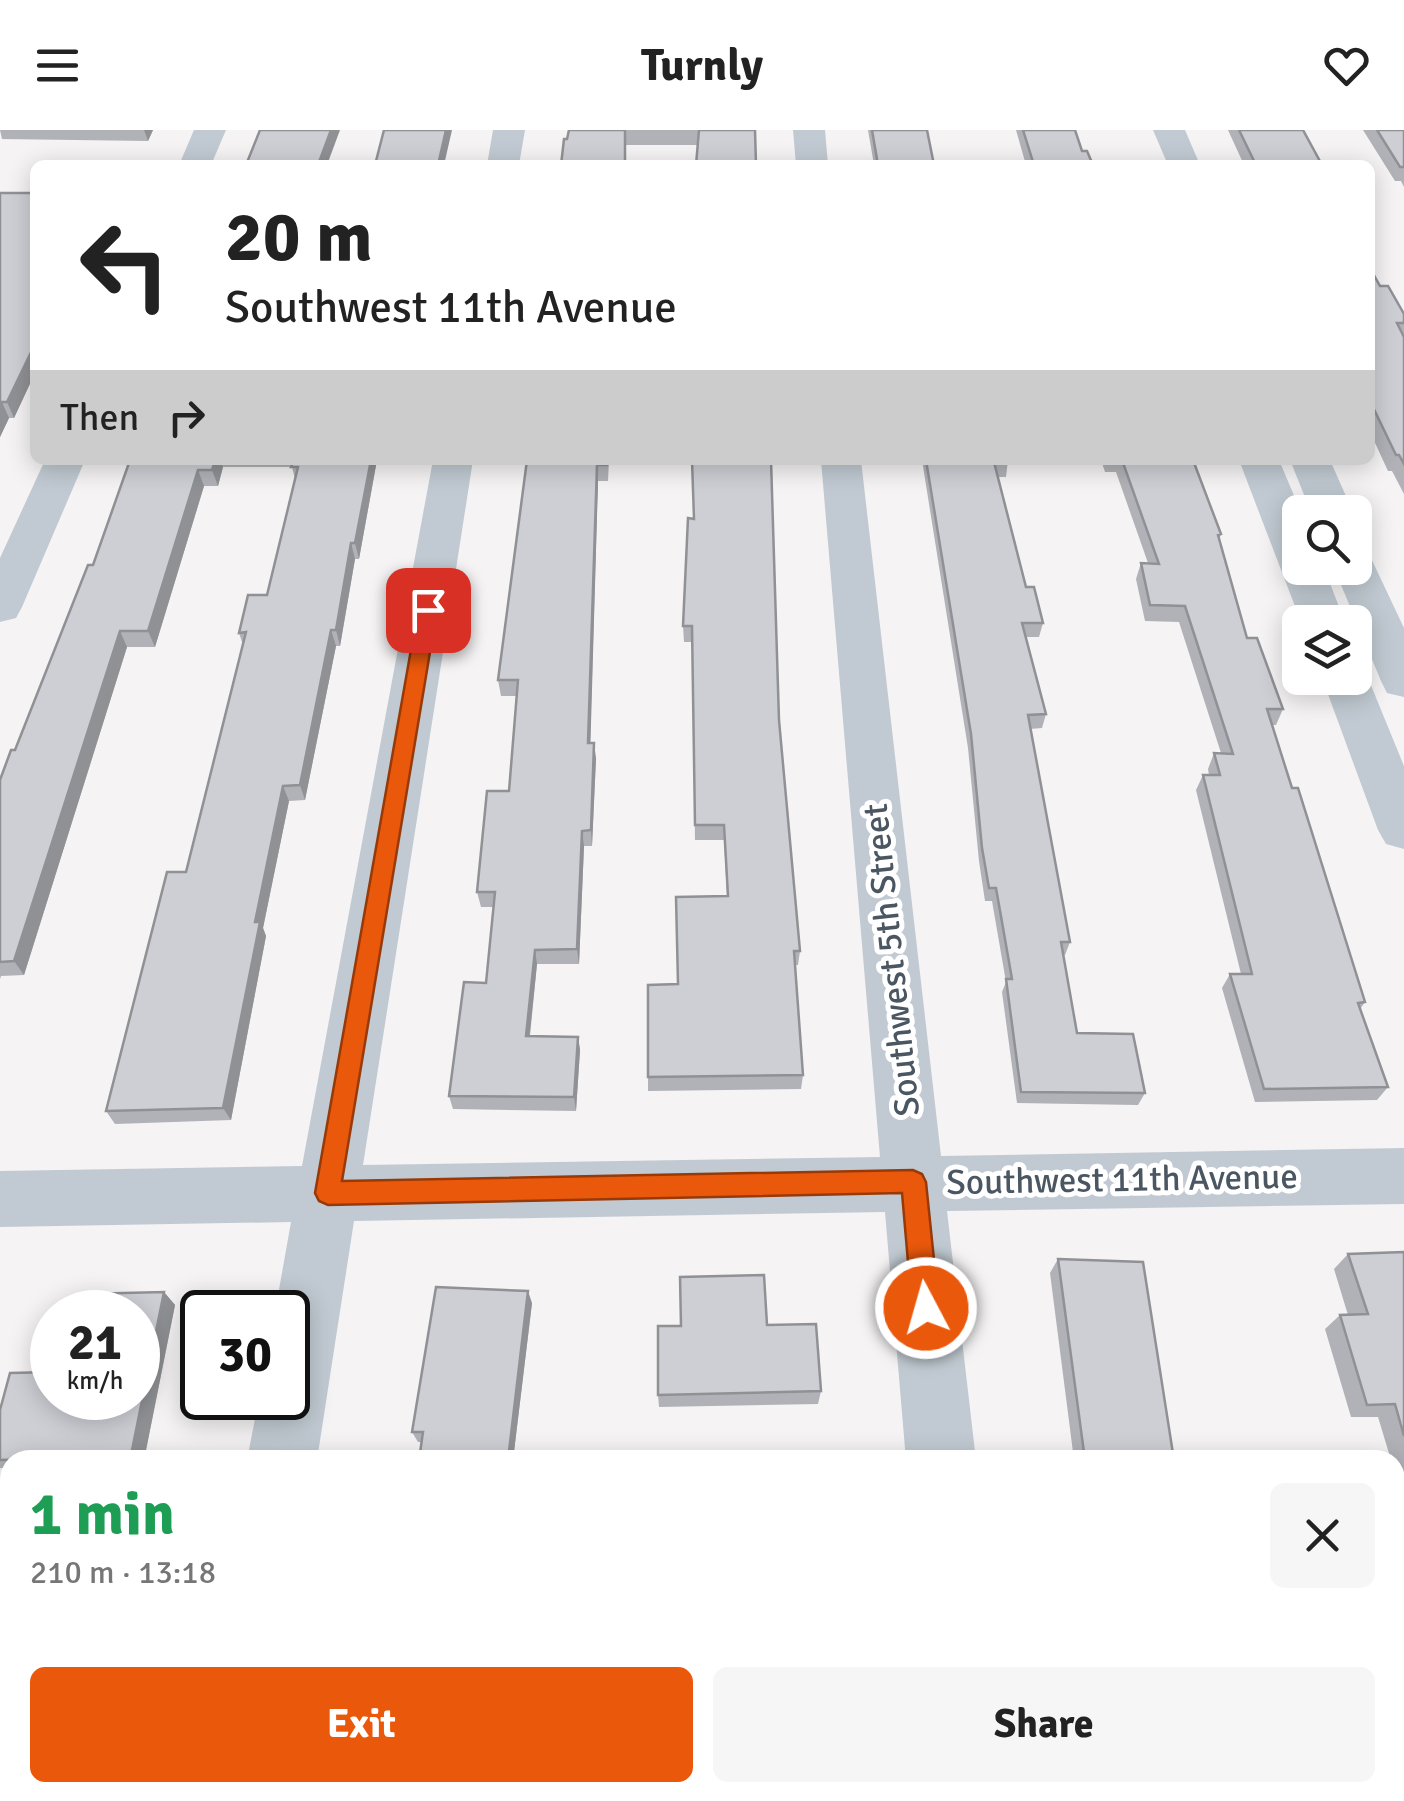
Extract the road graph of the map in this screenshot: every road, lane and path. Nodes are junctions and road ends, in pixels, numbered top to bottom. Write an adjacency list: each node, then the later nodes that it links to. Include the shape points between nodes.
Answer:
1 (210, 130): 5 (street)
2 (509, 130): 6 (street)
3 (808, 130): 7 (street)
4 (1169, 130): 8 (street)
5 (197, 160)
6 (505, 160)
7 (811, 160)
8 (1182, 160)
9 (63, 465): 17 (street)
10 (452, 465): 23 (street)
11 (842, 465): 22 (street, Southwest 5th Street)
12 (1262, 465): 15 (street)
13 (1312, 465): 14 (street)
14 (1325, 495)
15 (1282, 517)
16 (1363, 585): 18 (street)
17 (0, 606)
18 (1404, 681)
19 (1351, 695): 20 (street)
20 (1404, 830)
21 (1404, 1176): 22 (street, Southwest 11th Avenue)
22 (913, 1182): 23 (street, Southwest 11th Avenue); 26 (street, Southwest 5th Street)
23 (328, 1193): 24 (street, Southwest 11th Avenue); 25 (street)
24 (0, 1199)
25 (284, 1450)
26 (940, 1450)

